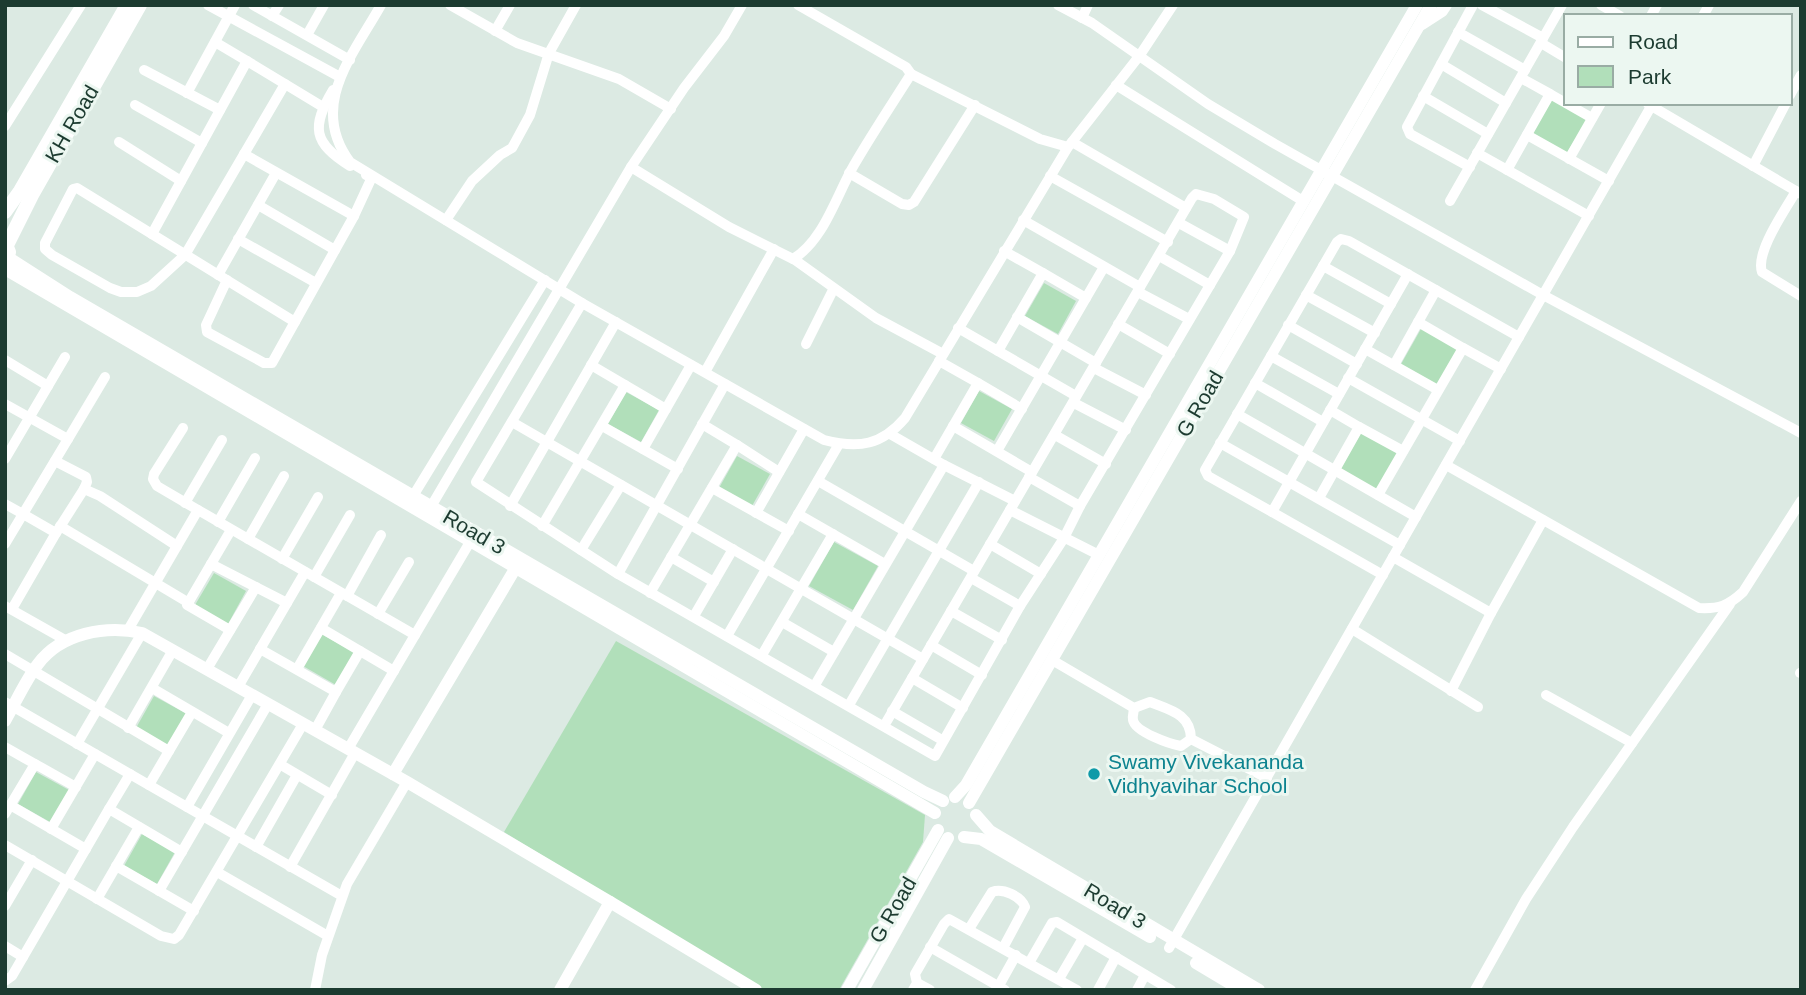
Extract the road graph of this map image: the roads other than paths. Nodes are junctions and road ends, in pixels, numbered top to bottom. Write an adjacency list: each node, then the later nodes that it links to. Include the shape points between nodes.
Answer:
1 (81, 5): 64 (street)
2 (127, 5): 89 (main road, KH Road)
3 (140, 5): 103 (main road, KH Road, via 32,195)
4 (208, 5): 26 (street)
5 (234, 5): 26 (street)
6 (253, 5): 27 (street)
7 (279, 5): 27 (street)
8 (324, 5): 31 (street)
9 (382, 5): 37 (street)
10 (450, 5): 29 (street)
11 (510, 5): 29 (street)
12 (576, 5): 34 (street)
13 (742, 5): 61 (street)
14 (798, 5): 41 (street)
15 (1058, 5): 28 (street)
16 (1088, 5): 28 (street)
17 (1172, 5): 35 (street)
18 (1431, 5): 24 (street, G Road)
19 (1446, 5): 24 (street, via 1442,11)
20 (1473, 5): 30 (street)
21 (1482, 5): 32 (street)
22 (1601, 5): 25 (street)
23 (1561, 6): 32 (street)
24 (1415, 13): 77 (street, G Road)
25 (1617, 14)
26 (229, 16): 33 (street); 44 (street)
27 (272, 16): 31 (street)
28 (1082, 18): 35 (street)
29 (495, 31): 34 (street)
30 (1458, 32): 39 (street); 42 (street)
31 (307, 36): 37 (street)
32 (1542, 41): 36 (street); 42 (street)
33 (215, 42): 38 (street); 48 (street)
34 (550, 53): 61 (street, via 619,79); 92 (street, via 530,115 512,148 481,171)
35 (1140, 55): 46 (street); 77 (street, via 1208,104)
36 (1564, 57)
37 (350, 60): 44 (street)
38 (247, 61): 45 (street); 62 (street)
39 (1441, 64): 50 (street); 52 (street)
40 (144, 70): 48 (street)
41 (911, 74): 53 (street); 79 (street)
42 (1523, 74): 49 (street); 52 (street)
43 (1801, 74): 47 (street)
44 (339, 79): 60 (street); 81 (street, via 333,97 334,133 350,162)
45 (285, 84): 60 (street); 71 (street)
46 (1116, 85): 69 (street); 85 (street)
47 (1792, 91)
48 (187, 93): 62 (street)
49 (1550, 94): 51 (street); 66 (street)
50 (1423, 96): 65 (street); 75 (street, via 1407,127 1410,134)
51 (1564, 102)
52 (1506, 103): 65 (street)
53 (975, 105): 69 (street, via 1040,139); 79 (street, via 909,205)
54 (1569, 105): 63 (street)
55 (1600, 105): 63 (street)
56 (1650, 105): 83 (street)
57 (1653, 105): 73 (street)
58 (1785, 105): 73 (street)
59 (135, 106): 68 (street)
60 (323, 107): 81 (street, via 319,133 326,149)
61 (671, 109): 74 (street)
62 (220, 110): 68 (street)
63 (1592, 118): 72 (street)
64 (5, 125)
65 (1488, 134): 70 (street)
66 (1527, 135): 72 (street); 76 (street)
67 (119, 142): 82 (street)
68 (202, 143): 82 (street)
69 (1070, 145): 80 (street); 88 (street)
70 (1478, 153): 75 (street); 76 (street)
71 (244, 154): 78 (street); 102 (street)
72 (1569, 159): 83 (street)
73 (1754, 166): 84 (street)
74 (632, 167): 98 (street); 115 (street)
75 (1469, 167): 86 (street)
76 (1507, 170): 91 (street)
77 (1328, 172): 85 (street, G Road); 120 (street); 301 (street, G Road)
78 (276, 173): 87 (street); 90 (street)
79 (849, 173): 105 (street, via 824,223 803,253)
80 (1050, 176): 93 (street); 97 (street)
81 (372, 177): 90 (street); 92 (street)
82 (181, 181): 95 (street)
83 (1609, 181): 91 (street)
84 (1798, 192): 121 (street, via 1762,253 1760,265 1762,272)
85 (1303, 201): 252 (street, G Road)
86 (1450, 201)
87 (258, 205): 96 (street); 99 (street)
88 (1186, 208): 94 (street); 101 (street, via 1200,194 1244,217)
89 (5, 212)
90 (354, 216): 99 (street)
91 (1589, 216): 120 (street)
92 (446, 220): 111 (street)
93 (1023, 220): 100 (street); 107 (street)
94 (1178, 223): 97 (street); 101 (street)
95 (152, 234): 102 (street); 102 (street, via 75,188 47,237 45,249 121,292 151,286)
96 (238, 239): 110 (street); 113 (street)
97 (1168, 242): 104 (street)
98 (774, 249): 105 (street); 151 (street)
99 (335, 250): 113 (street)
100 (1004, 251): 108 (street); 132 (street)
101 (1230, 251): 114 (street)
102 (185, 255): 110 (street)
103 (6, 256): 216 (street, Road 3)
104 (1159, 256): 114 (street); 117 (street)
105 (793, 259): 116 (street)
106 (1323, 266): 109 (street, via 1344,239); 119 (street); 124 (street)
107 (1104, 267): 117 (street); 122 (street)
108 (1043, 273): 122 (street); 125 (street)
109 (1408, 274): 118 (street); 124 (street)
110 (218, 275): 112 (street)
111 (545, 280): 115 (street); 216 (street)
112 (227, 281): 127 (street); 127 (street, via 206,325 210,334 268,364)
113 (316, 283): 127 (street)
114 (1210, 285): 126 (street)
115 (560, 289): 123 (street); 225 (street)
116 (833, 289): 136 (street); 143 (street)
117 (1139, 289): 126 (street); 130 (street)
118 (1436, 290): 129 (street); 134 (street)
119 (1306, 295): 131 (street); 133 (street)
120 (1543, 295): 134 (street); 180 (street)
121 (1801, 296)
122 (1086, 298): 135 (street)
123 (582, 303): 128 (street); 171 (street)
124 (1391, 304): 133 (street)
125 (1017, 317): 135 (street); 139 (street)
126 (1189, 319): 140 (street)
127 (295, 322)
128 (616, 322): 146 (street); 147 (street)
129 (1418, 322): 137 (street); 149 (street)
130 (1118, 324): 140 (street); 148 (street)
131 (1289, 325): 141 (street); 145 (street)
132 (958, 328): 139 (street); 143 (street)
133 (1374, 333): 138 (street)
134 (1519, 337): 150 (street)
135 (1060, 342): 148 (street); 152 (street)
136 (806, 344)
137 (1463, 348): 150 (street); 160 (street)
138 (1365, 349): 145 (street); 149 (street)
139 (998, 351): 152 (street)
140 (1170, 354): 162 (street)
141 (1271, 356): 156 (street); 161 (street)
142 (65, 357): 159 (street)
143 (941, 357): 155 (street); 181 (street, via 905,418)
144 (5, 360): 159 (street)
145 (1357, 364): 154 (street)
146 (591, 365): 158 (street); 186 (street)
147 (691, 365): 151 (street); 166 (street)
148 (1095, 365): 162 (street); 163 (street)
149 (1394, 365): 160 (street)
150 (1501, 369): 185 (street)
151 (705, 372): 157 (street)
152 (1041, 376): 163 (street); 165 (street)
153 (104, 377): 183 (street)
154 (1348, 378): 161 (street); 170 (street)
155 (978, 383): 165 (street); 175 (street)
156 (1255, 383): 168 (street); 172 (street)
157 (725, 384): 173 (street); 178 (street)
158 (625, 385): 166 (street); 174 (street)
159 (48, 386): 169 (street)
160 (1438, 390): 170 (street)
161 (1339, 394): 167 (street)
162 (1146, 395): 179 (street)
163 (1075, 399): 179 (street); 182 (street)
164 (5, 404): 169 (street)
165 (1021, 408): 191 (street)
166 (666, 409): 190 (street)
167 (1330, 410): 172 (street); 176 (street)
168 (1237, 414): 187 (street); 194 (street)
169 (29, 418): 183 (street); 193 (street)
170 (1421, 419): 185 (street); 192 (street)
171 (512, 422): 186 (street); 221 (street, via 476,482)
172 (1323, 422): 194 (street)
173 (702, 424): 189 (street); 202 (street)
174 (601, 426): 190 (street); 198 (street)
175 (953, 426): 191 (street); 196 (street)
176 (1359, 427): 192 (street); 203 (street)
177 (183, 428): 218 (street, via 153,479)
178 (804, 429): 188 (street); 204 (street)
179 (1126, 430): 199 (street)
180 (1801, 433)
181 (890, 434): 188 (street, via 868,443); 196 (street)
182 (1055, 435): 199 (street); 205 (street)
183 (68, 439): 197 (street)
184 (222, 440): 218 (street)
185 (1460, 441): 201 (street)
186 (546, 442): 198 (street); 221 (street)
187 (1220, 443): 208 (street); 226 (street, via 1205,470 1208,476)
188 (839, 444): 207 (street)
189 (737, 445): 204 (street); 211 (street)
190 (643, 449): 202 (street)
191 (997, 451): 205 (street)
192 (1403, 451): 213 (street)
193 (7, 453)
194 (1305, 454): 203 (street); 208 (street)
195 (255, 458): 233 (street)
196 (934, 459): 200 (street)
197 (55, 461): 212 (street, via 86,477); 228 (street)
198 (581, 462): 210 (street); 235 (street)
199 (1106, 464): 223 (street)
200 (944, 465): 209 (street); 239 (street)
201 (1446, 465): 231 (street); 232 (street)
202 (678, 469): 222 (street)
203 (1334, 471): 213 (street); 215 (street)
204 (779, 472): 227 (street)
205 (1031, 474): 220 (street); 223 (street)
206 (284, 476): 243 (street)
207 (818, 481): 229 (street); 239 (street)
208 (1290, 481): 215 (street); 226 (street)
209 (979, 482): 220 (street); 251 (street)
210 (621, 485): 222 (street); 249 (street)
211 (712, 488): 227 (street); 234 (street)
212 (84, 489): 236 (street); 248 (street)
213 (1378, 495): 231 (street)
214 (318, 497): 255 (street)
215 (1319, 498): 247 (street)
216 (411, 500): 225 (street, Road 3)
217 (1801, 501): 274 (street, via 1743,592)
218 (185, 503): 224 (street)
219 (5, 504): 228 (street)
220 (1012, 505): 242 (street); 246 (street)
221 (510, 506): 235 (street)
222 (657, 506): 234 (street); 261 (street)
223 (1080, 506): 242 (street)
224 (198, 510): 233 (street); 248 (street)
225 (428, 511): 244 (street, Road 3); 258 (street, Road 3)
226 (1272, 512): 265 (street)
227 (756, 513): 238 (street)
228 (23, 514): 236 (street); 245 (street)
229 (798, 514): 238 (street); 240 (street)
230 (350, 515): 264 (street)
231 (1416, 517): 247 (street)
232 (1544, 520): 274 (street, via 1699,608); 278 (street)
233 (218, 522): 237 (street)
234 (690, 525): 250 (street); 253 (street)
235 (542, 526): 249 (street)
236 (58, 530): 266 (street); 276 (street)
237 (231, 530): 243 (street); 257 (street)
238 (789, 531): 260 (street)
239 (905, 531): 251 (street); 259 (street)
240 (833, 534): 259 (street); 269 (street)
241 (381, 535): 271 (street)
242 (1064, 538): 252 (street); 262 (street)
243 (248, 539): 255 (street)
244 (471, 542): 258 (street, Road 3); 288 (street)
245 (5, 544)
246 (990, 544): 262 (street); 263 (street)
247 (1400, 545): 254 (street)
248 (177, 546): 266 (street)
249 (581, 550): 261 (street)
250 (733, 550): 260 (street); 267 (street)
251 (939, 551): 263 (street); 290 (street)
252 (1099, 555): 347 (street, G Road, via 966,785)
253 (671, 557): 267 (street); 270 (street)
254 (1393, 557): 265 (street); 278 (street)
255 (282, 559): 264 (street)
256 (409, 562): 279 (street)
257 (211, 564): 268 (street); 272 (street)
258 (518, 564): 340 (street); 347 (street, Road 3, via 924,792); 352 (street, Road 3)
259 (885, 565): 281 (street)
260 (766, 569): 269 (street); 289 (street)
261 (618, 573): 270 (street)
262 (1041, 573): 275 (street)
263 (972, 574): 275 (street); 277 (street)
264 (309, 575): 271 (street); 273 (street)
265 (1383, 575): 284 (street)
266 (156, 582): 272 (street); 285 (street)
267 (713, 582): 280 (street)
268 (256, 587): 273 (street); 286 (street)
269 (801, 589): 281 (street); 282 (street)
270 (650, 593): 280 (street)
271 (344, 594): 279 (street); 283 (street)
272 (189, 603): 286 (street)
273 (287, 603): 294 (street)
274 (1730, 604): 331 (street)
275 (1020, 606): 291 (street)
276 (8, 608): 292 (street)
277 (951, 611): 291 (street); 293 (street)
278 (1491, 613): 311 (street)
279 (378, 614): 288 (street)
280 (694, 616): 289 (street)
281 (853, 619): 290 (street); 297 (street)
282 (782, 622): 297 (street); 299 (street)
283 (321, 628): 296 (street); 303 (street)
284 (1352, 629): 311 (street); 342 (street)
285 (128, 630): 287 (street); 292 (street, via 82,634)
286 (230, 630): 302 (street)
287 (142, 633): 295 (street); 321 (street)
288 (415, 635): 305 (street)
289 (727, 636): 299 (street)
290 (887, 639): 300 (street); 317 (street)
291 (1002, 640): 306 (street)
292 (67, 641): 304 (street)
293 (931, 645): 300 (street); 306 (street)
294 (260, 649): 303 (street); 309 (street)
295 (173, 650): 302 (street); 310 (street)
296 (360, 651): 305 (street); 312 (street)
297 (834, 652): 308 (street)
298 (5, 654): 304 (street)
299 (762, 655): 308 (street)
300 (923, 659): 307 (street)
301 (1052, 660): 320 (street); 348 (street, G Road)
302 (207, 669): 309 (street)
303 (296, 669): 312 (street)
304 (34, 671): 316 (street); 321 (street)
305 (394, 671): 335 (street)
306 (982, 675): 319 (street)
307 (912, 678): 319 (street); 322 (street)
308 (815, 685): 317 (street)
309 (238, 687): 313 (street)
310 (152, 688): 323 (street); 327 (street)
311 (1451, 691): 318 (street)
312 (336, 692): 326 (street)
313 (252, 695): 315 (street); 328 (street)
314 (1546, 695): 331 (street)
315 (268, 704): 326 (street); 354 (street)
316 (9, 705): 324 (street); 332 (street)
317 (849, 705): 325 (street)
318 (1478, 707)
319 (963, 708): 330 (street)
320 (1134, 708): 329 (street, via 1150,702 1183,716); 329 (street, via 1133,720 1144,732 1172,745 1181,746)
321 (97, 709): 327 (street); 332 (street)
322 (892, 711): 325 (street); 330 (street)
323 (192, 712): 328 (street); 334 (street)
324 (5, 721)
325 (884, 726): 330 (street, via 936,756)
326 (309, 727): 335 (street); 338 (street)
327 (128, 728): 334 (street)
328 (229, 733): 349 (street)
329 (1191, 739): 342 (street)
330 (942, 740)
331 (1632, 743): 404 (street, via 1532,889)
332 (77, 744): 336 (street)
333 (5, 747): 337 (street)
334 (169, 751): 344 (street)
335 (352, 751): 340 (street); 346 (street)
336 (95, 754): 339 (street); 345 (street)
337 (35, 764): 345 (street); 350 (street)
338 (281, 765): 341 (street); 358 (street)
339 (130, 774): 344 (street); 351 (street)
340 (393, 774): 343 (street)
341 (297, 775): 346 (street); 361 (street)
342 (1267, 778): 379 (street)
343 (407, 782): 371 (street); 373 (street)
344 (149, 785): 349 (street)
345 (76, 787): 356 (street)
346 (332, 795): 366 (street)
347 (949, 799): 348 (street); 352 (street)
348 (970, 803): 353 (street)
349 (187, 807): 354 (street)
350 (8, 810): 356 (street)
351 (109, 810): 355 (street); 362 (street)
352 (935, 813): 357 (street)
353 (976, 815): 359 (street, via 974,828); 379 (street, Road 3, via 989,831)
354 (203, 816): 358 (street); 363 (street)
355 (139, 827): 363 (street); 365 (street)
356 (51, 829): 362 (street)
357 (943, 834): 359 (street); 396 (street, G Road); 397 (street, G Road)
358 (238, 836): 361 (street); 367 (street)
359 (964, 837): 379 (street, Road 3, via 981,839)
360 (5, 845): 364 (street)
361 (256, 847): 366 (street)
362 (86, 849): 368 (street)
363 (182, 852): 369 (street)
364 (32, 860): 368 (street); 370 (street)
365 (116, 866): 369 (street); 372 (street)
366 (290, 867): 371 (street)
367 (217, 872): 375 (street); 377 (street)
368 (67, 881): 372 (street); 384 (street)
369 (159, 891): 375 (street)
370 (8, 893): 374 (street)
371 (342, 896): 377 (street)
372 (97, 899): 375 (street, via 169,940 179,935)
373 (610, 902): 394 (street); 395 (street)
374 (5, 906)
375 (194, 911)
376 (970, 929): 381 (street, via 947,920); 382 (street); 382 (street, via 992,891 1008,893 1025,907)
377 (328, 936): 393 (street)
378 (1083, 937): 385 (street); 386 (street, via 1054,922); 388 (street)
379 (1171, 945): 392 (street, Road 3); 403 (street, Road 3)
380 (5, 946): 384 (street)
381 (930, 947): 390 (street, via 915,976); 391 (street)
382 (1003, 948): 383 (street)
383 (1016, 956): 386 (street); 391 (street)
384 (23, 957): 389 (street)
385 (1116, 957): 387 (street); 400 (street)
386 (1029, 963): 388 (street)
387 (1146, 975): 401 (street); 402 (street)
388 (1059, 979): 399 (street)
389 (5, 981)
390 (915, 986): 398 (street)
391 (1000, 989)
392 (1257, 989)
393 (315, 990)
394 (560, 990)
395 (756, 990)
396 (847, 990)
397 (863, 990)
398 (930, 990)
399 (1077, 990)
400 (1098, 990)
401 (1137, 990)
402 (1171, 990)
403 (1241, 990)
404 (1475, 990)

